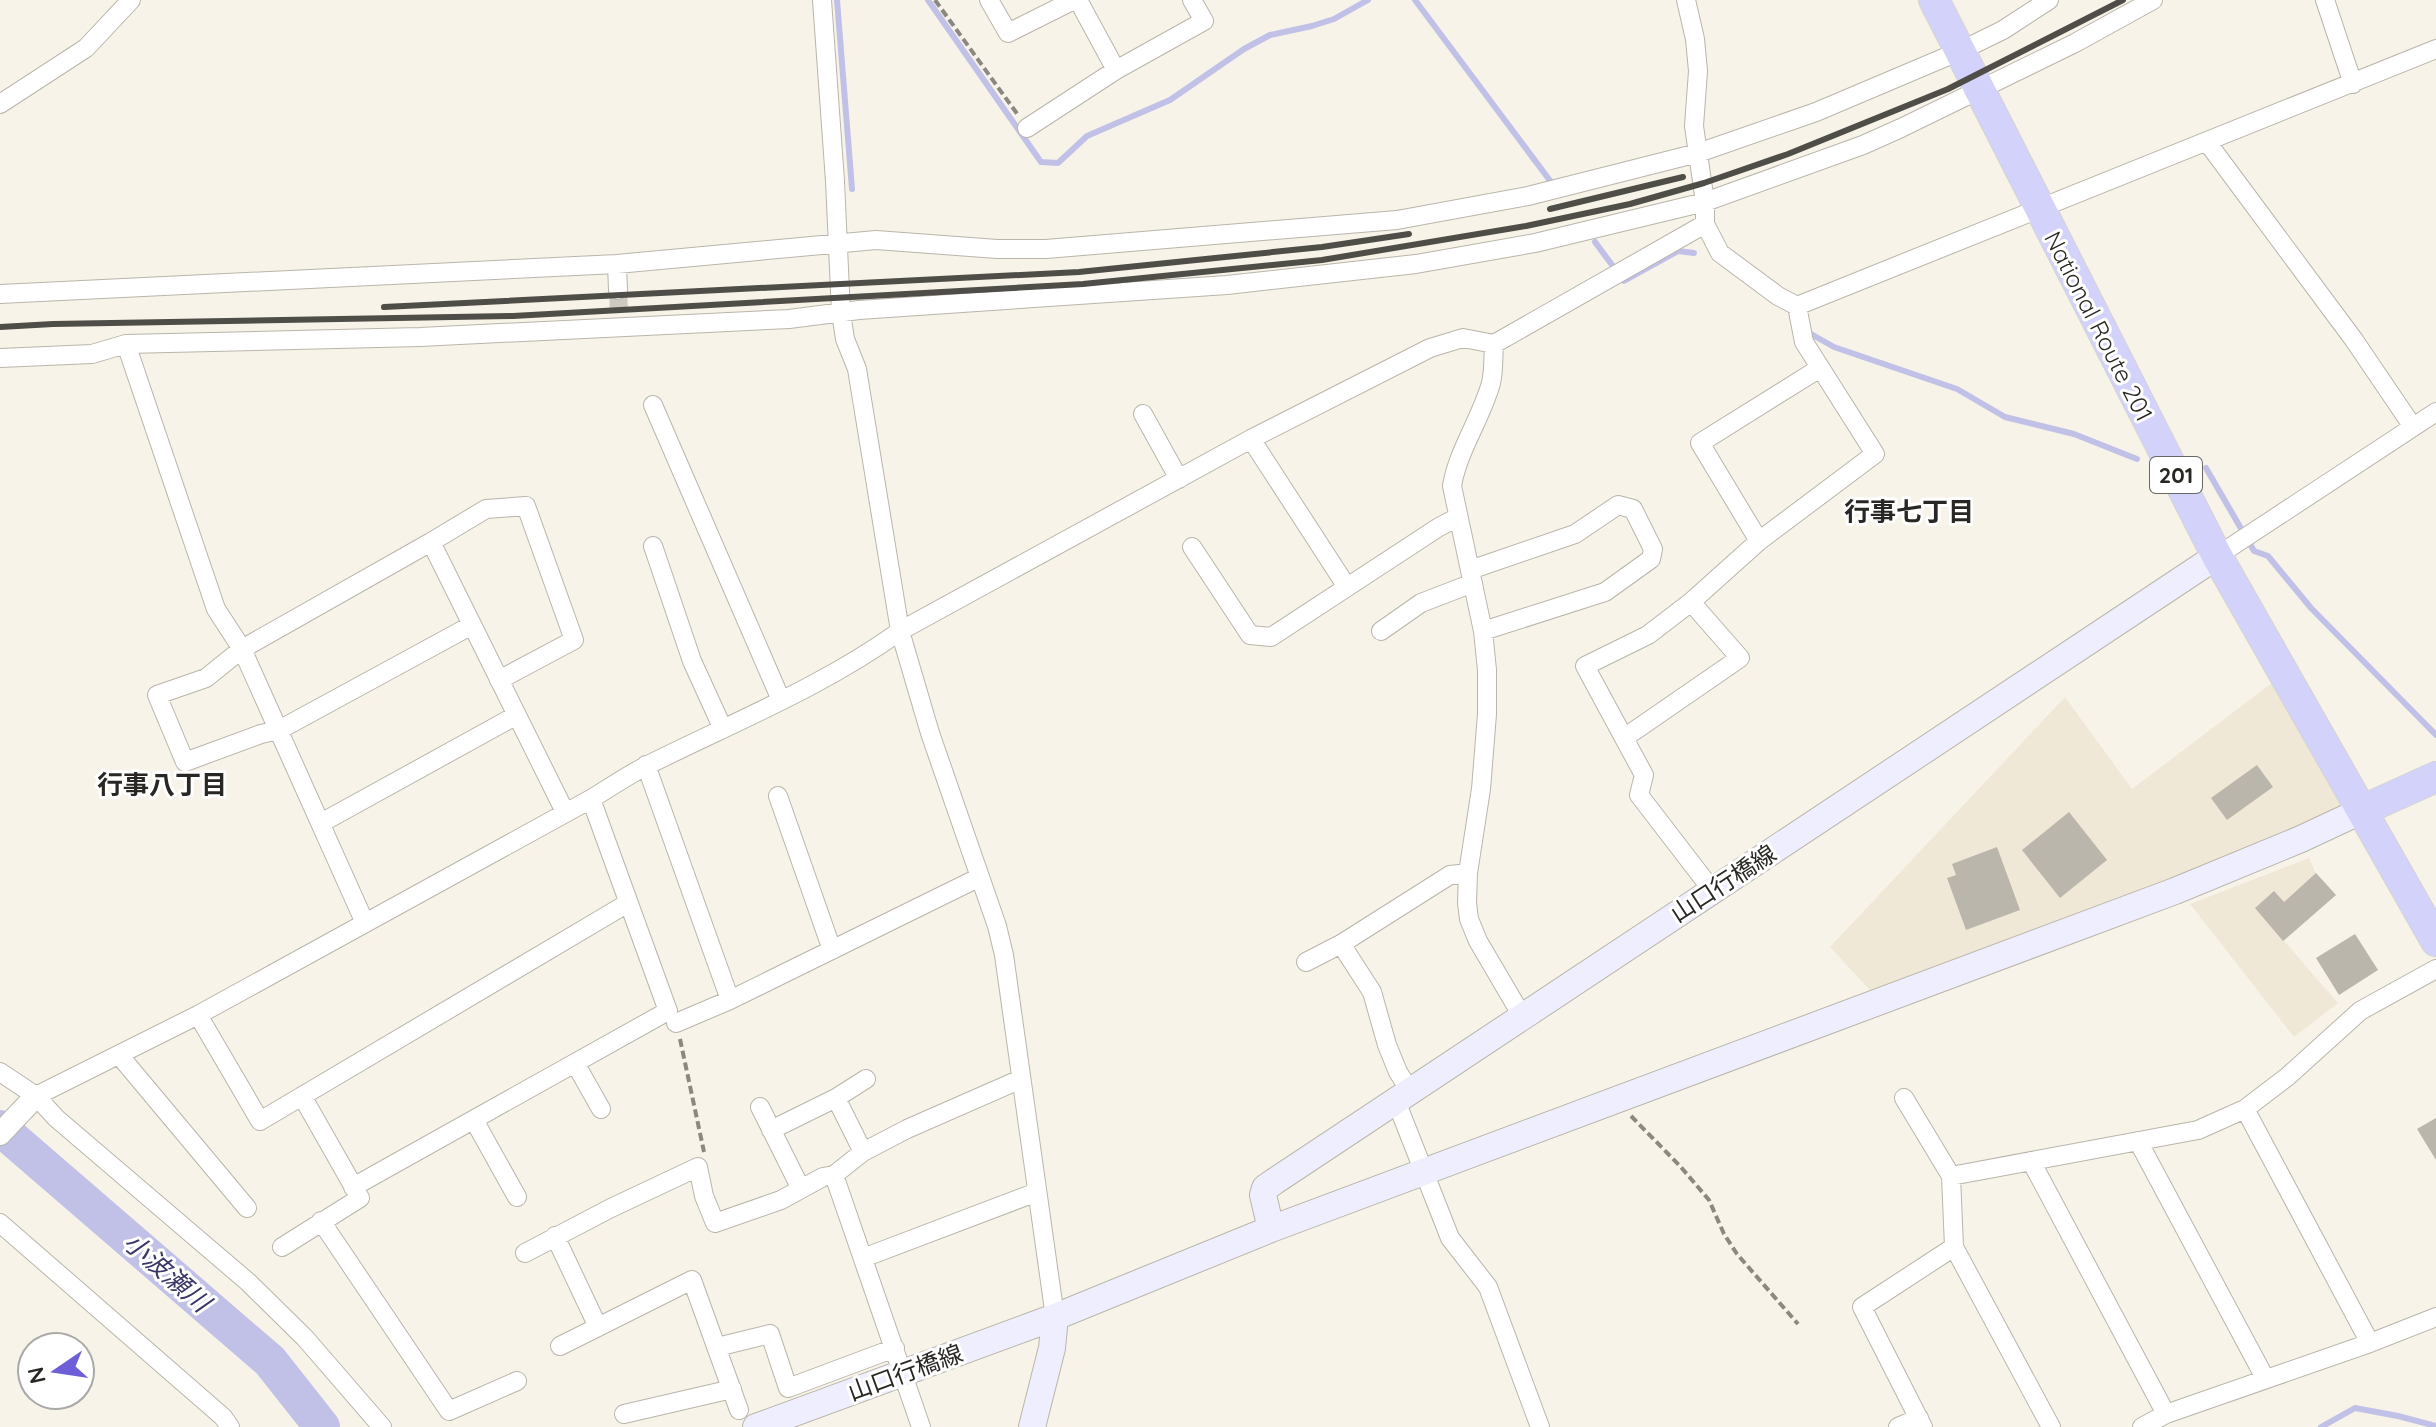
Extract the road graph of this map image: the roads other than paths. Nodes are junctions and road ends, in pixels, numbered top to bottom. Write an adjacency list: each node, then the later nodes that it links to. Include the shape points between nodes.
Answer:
1 (131, 0): 16 (street, via 86,48)
2 (822, 0): 23 (street)
3 (989, 0): 4 (street, via 1008,33)
4 (1076, 0): 13 (street)
5 (1192, 0): 13 (street, via 1204,21)
6 (1686, 0): 19 (street, via 1697,55)
7 (1934, 0): 12 (highway, National Route 201 / 201)
8 (2049, 0): 12 (street)
9 (2153, 0): 15 (street)
10 (2325, 0): 14 (street)
11 (2436, 49): 14 (street)
12 (1960, 51): 15 (highway, National Route 201 / 201); 19 (street, via 1816,112)
13 (1116, 70): 17 (street)
14 (2353, 84): 18 (street)
15 (1981, 89): 20 (street, via 1863,145); 21 (highway, National Route 201 / 201)
16 (0, 104)
17 (1027, 128)
18 (2207, 142): 21 (street); 36 (street)
19 (1698, 153): 20 (street); 23 (street, via 1528,196 1397,220 1046,249 876,240)
20 (1705, 202): 22 (street); 28 (street, via 1535,243 1363,271)
21 (2038, 207): 27 (street); 44 (highway, National Route 201 / 201)
22 (1705, 224): 27 (street, via 1720,253); 30 (street)
23 (837, 245): 24 (street); 28 (street)
24 (617, 264): 25 (street); 26 (street)
25 (618, 290)
26 (0, 294)
27 (1797, 306): 32 (street, via 1804,342)
28 (841, 313): 29 (street, via 789,319 620,320 420,337); 49 (street, via 857,369)
29 (126, 344): 31 (street, via 92,354); 52 (street, via 216,609)
30 (1494, 344): 37 (street, via 1463,338 1430,348); 39 (street, via 1491,382 1455,465 1452,486)
31 (0, 358)
32 (1820, 368): 40 (street, via 1875,454); 40 (street, via 1700,443)
33 (653, 405): 54 (street)
34 (2436, 412): 36 (street)
35 (1143, 414): 38 (street)
36 (2413, 427): 44 (street)
37 (1251, 439): 38 (street); 46 (street)
38 (1179, 479): 49 (street)
39 (1458, 517): 45 (street); 46 (street)
40 (1759, 541): 47 (street)
41 (431, 542): 48 (street); 52 (street); 53 (street, via 486,509 526,506 574,640)
42 (653, 546): 56 (street, via 692,661)
43 (1192, 547): 46 (street, via 1250,635 1271,637)
44 (2217, 556): 63 (highway, National Route 201 / 201); 68 (main road, 山口行橋線)
45 (1471, 576): 50 (street); 51 (street); 51 (street, via 1575,534 1618,505 1633,509 1653,549 1651,559 1605,592)
46 (1347, 587)
47 (1691, 602): 58 (street, via 1648,635 1585,666); 58 (street, via 1740,658)
48 (472, 625): 53 (street); 57 (street)
49 (900, 631): 54 (street, via 874,651); 67 (street)
50 (1381, 631)
51 (1483, 631): 66 (street, via 1487,714)
52 (242, 649): 57 (street); 57 (street, via 206,678 157,695 185,762)
53 (499, 680): 55 (street)
54 (781, 700): 56 (street)
55 (517, 715): 64 (street); 65 (street)
56 (723, 729): 59 (street)
57 (279, 730): 65 (street)
58 (1624, 738): 68 (street, via 1644,775 1639,795)
59 (646, 765): 62 (street); 76 (street)
60 (2436, 777): 63 (highway)
61 (778, 796): 73 (street)
62 (591, 799): 64 (street); 69 (street)
63 (2363, 810): 71 (highway, National Route 201 / 201); 99 (main road, 山口行橋線, via 2175,891)
64 (565, 812): 70 (street)
65 (321, 823): 70 (street)
66 (1468, 873): 72 (street, via 1450,875); 78 (street, via 1473,931)
67 (980, 877): 73 (street); 84 (street, via 1004,955)
68 (1712, 890): 78 (main road, 山口行橋線)
69 (628, 903): 81 (street, via 668,1011); 85 (street)
70 (365, 923): 77 (street)
71 (2436, 941)
72 (1341, 944): 74 (street); 86 (street, via 1372,992)
73 (832, 950): 76 (street)
74 (1306, 962)
75 (2436, 969): 92 (street, via 2360,1011)
76 (730, 1000): 79 (street)
77 (198, 1015): 80 (street); 85 (street, via 260,1121)
78 (1522, 1016): 86 (main road, 山口行橋線)
79 (676, 1023)
80 (119, 1055): 87 (street); 106 (street)
81 (575, 1063): 91 (street); 93 (street)
82 (0, 1072): 87 (street)
83 (866, 1079): 88 (street)
84 (1021, 1079): 97 (street); 104 (street)
85 (302, 1096): 102 (street)
86 (1403, 1096): 99 (street); 109 (main road, 山口行橋線, via 1265,1188)
87 (33, 1098): 95 (street); 131 (street, via 248,1282)
88 (836, 1098): 94 (street); 97 (street)
89 (1904, 1098): 101 (street)
90 (760, 1107): 94 (street)
91 (601, 1109)
92 (2245, 1109): 96 (street, via 2198,1130); 118 (street)
93 (474, 1120): 102 (street); 105 (street)
94 (771, 1130): 103 (street)
95 (0, 1134)
96 (2138, 1141): 98 (street); 122 (street)
97 (863, 1152): 100 (street)
98 (2031, 1161): 101 (street); 126 (street)
99 (1423, 1172): 109 (main road, 山口行橋線); 133 (street, via 1450,1238 1488,1287)
100 (834, 1175): 103 (street); 114 (street)
101 (1951, 1176): 112 (street)
102 (353, 1187): 107 (street, via 360,1198)
103 (801, 1189): 110 (street, via 715,1223 698,1167)
104 (1037, 1192): 114 (street); 115 (street)
105 (517, 1197)
106 (247, 1208)
107 (321, 1221): 111 (street); 123 (street, via 449,1411)
108 (0, 1223): 130 (street)
109 (1271, 1229): 115 (main road, 山口行橋線)
110 (555, 1236): 113 (street); 117 (street)
111 (282, 1247)
112 (1954, 1247): 128 (street, via 1862,1307); 135 (street)
113 (525, 1253)
114 (863, 1258): 121 (street)
115 (1055, 1317): 121 (main road, 山口行橋線); 132 (main road)
116 (2436, 1317): 118 (street)
117 (598, 1327): 119 (street); 120 (street, via 692,1280)
118 (2370, 1343): 122 (street)
119 (560, 1346)
120 (717, 1347): 121 (street, via 770,1334 788,1388); 124 (street)
121 (899, 1361): 127 (main road, 山口行橋線); 129 (street)
122 (2265, 1378): 126 (street)
123 (517, 1381)
124 (732, 1389): 125 (street); 127 (street)
125 (624, 1414)
126 (2166, 1414): 136 (street)
127 (748, 1418)
128 (1921, 1422): 134 (street)
129 (916, 1426)
130 (230, 1427)
131 (382, 1427)
132 (1032, 1427)
133 (1540, 1427)
134 (1898, 1427)
135 (2051, 1427)
136 (2142, 1427)

